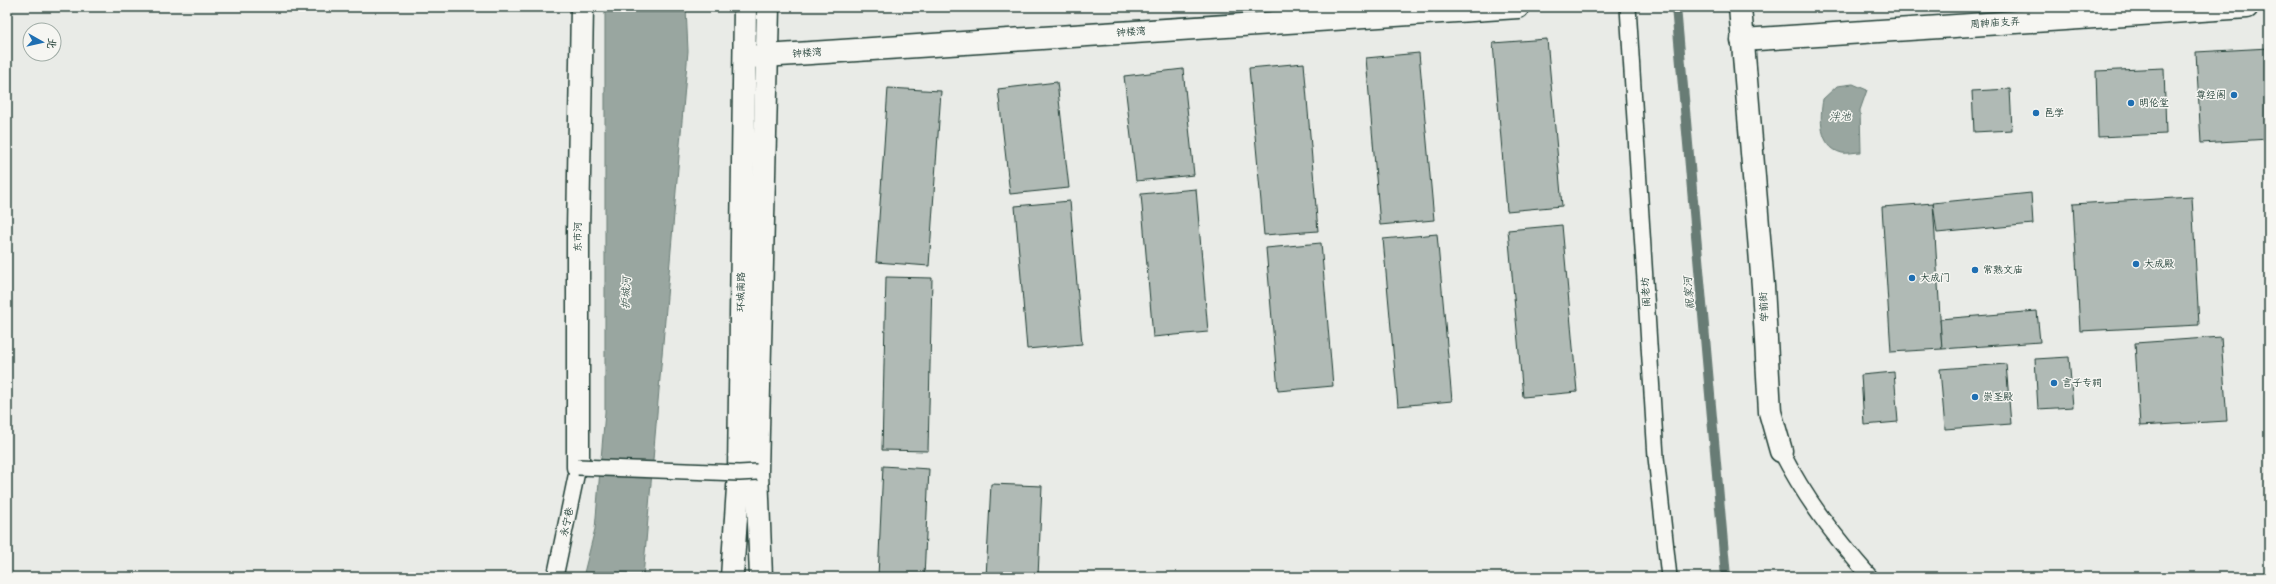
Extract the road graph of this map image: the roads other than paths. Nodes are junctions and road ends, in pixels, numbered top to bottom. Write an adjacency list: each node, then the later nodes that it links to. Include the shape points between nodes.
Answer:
1 (582, 7): 12 (street, 东市河, via 578,231)
2 (745, 7): 10 (street, 环城南路)
3 (768, 7): 9 (street, 环城南路)
4 (1518, 7): 9 (street, 钟楼湾)
5 (1628, 7): 17 (lane, 阁老坊, via 1656,457)
6 (1740, 7): 8 (street, 学前街)
7 (2248, 7): 8 (street, 周神庙支弄)
8 (1742, 40): 11 (street, 学前街, via 1770,412)
9 (767, 56): 10 (street, 钟楼湾); 13 (street, 环城南路)
10 (744, 57): 13 (street, 环城南路)
11 (1781, 451): 18 (lane, 学前街, via 1797,483 1829,529)
12 (578, 467): 13 (lane, bridge); 14 (lane, 永宁巷)
13 (748, 473): 15 (street, 环城南路); 16 (street, 环城南路)
14 (555, 577)
15 (732, 577)
16 (761, 577)
17 (1668, 577)
18 (1870, 577)

